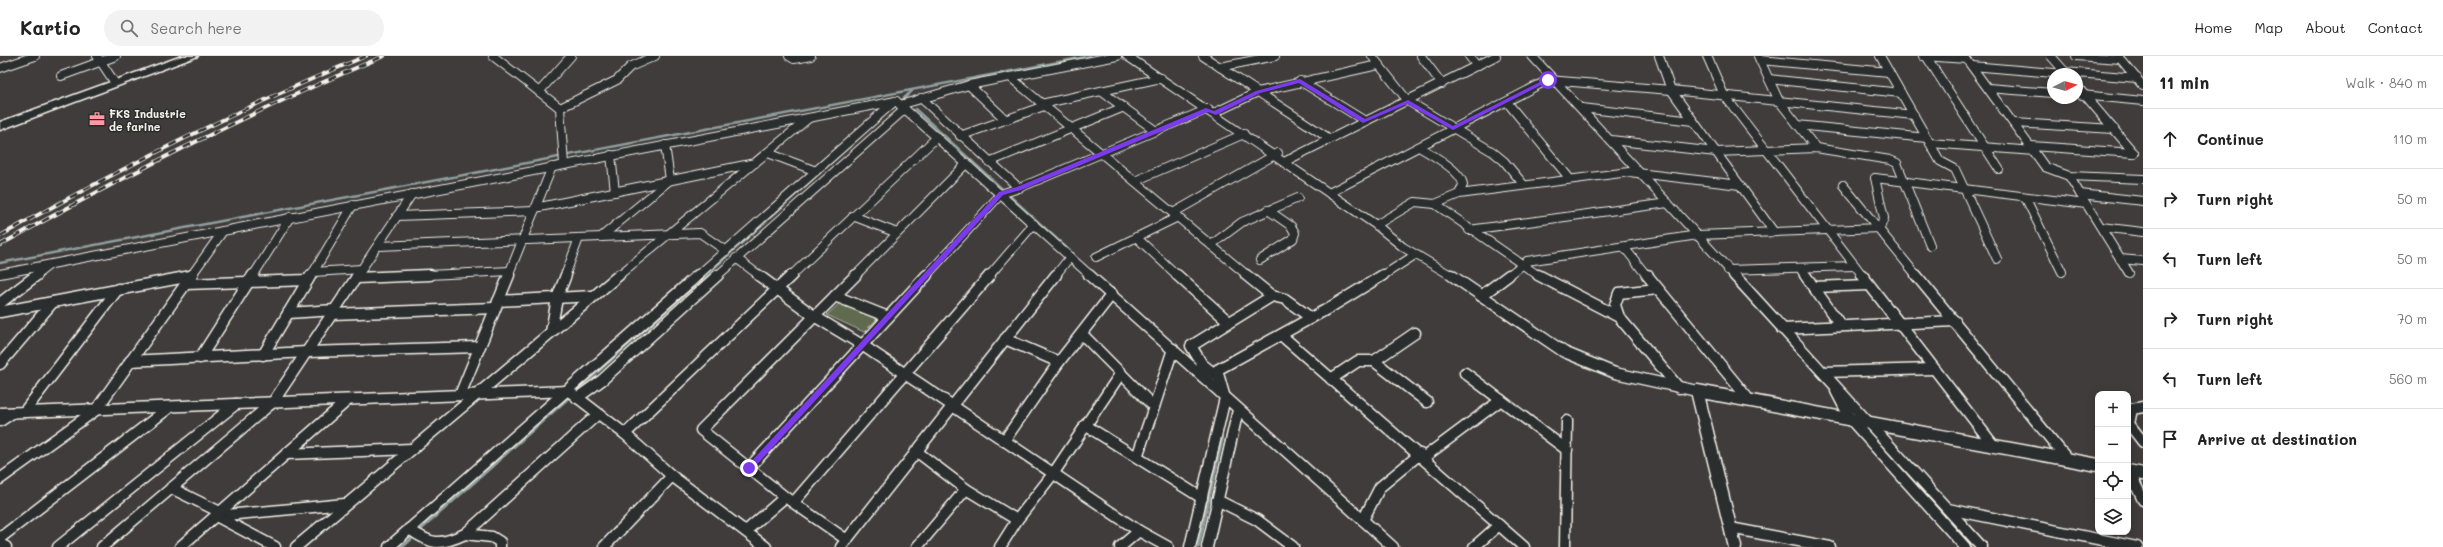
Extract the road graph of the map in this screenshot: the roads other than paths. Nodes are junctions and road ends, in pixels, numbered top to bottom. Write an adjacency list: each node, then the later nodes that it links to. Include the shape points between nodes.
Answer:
1 (35, 56): 34 (street)
2 (116, 56): 29 (street)
3 (180, 56): 44 (highway)
4 (192, 56): 79 (highway)
5 (493, 56): 53 (street)
6 (571, 56): 53 (street)
7 (655, 56): 68 (street, via 630,67 617,80)
8 (789, 56): 9 (street, via 794,59)
9 (811, 56)
10 (1117, 56): 41 (street)
11 (1127, 56): 42 (street)
12 (1203, 56): 33 (street)
13 (1275, 56): 33 (street)
14 (1372, 56): 30 (street)
15 (1421, 56): 47 (street)
16 (1469, 56): 31 (street)
17 (1496, 56): 31 (street)
18 (1532, 56): 45 (street)
19 (1659, 56): 51 (street)
20 (1707, 56): 57 (street)
21 (1880, 56): 36 (street)
22 (1923, 56): 23 (street)
23 (1926, 56): 27 (street); 92 (street)
24 (2051, 56): 35 (street)
25 (2076, 56): 28 (street)
26 (1759, 58): 36 (street); 43 (street)
27 (1965, 58): 32 (street)
28 (2119, 58): 40 (street)
29 (99, 59): 39 (street); 44 (street)
30 (1378, 65): 46 (street); 63 (street)
31 (1477, 66): 47 (street)
32 (1972, 66): 37 (street); 50 (street)
33 (1220, 67): 54 (street)
34 (0, 68)
35 (2062, 68)
36 (1889, 72): 55 (street)
37 (2047, 72)
38 (2083, 74): 40 (street)
39 (61, 76)
40 (2138, 76): 49 (street)
41 (1010, 77): 48 (street); 66 (street)
42 (1161, 78): 52 (street); 70 (street)
43 (1769, 79): 55 (street); 62 (street)
44 (113, 80): 74 (highway)
45 (1556, 80): 51 (street); 64 (street, via 1548,80); 69 (street)
46 (1300, 81): 54 (street); 75 (street)
47 (1442, 84): 63 (street)
48 (970, 85): 60 (street); 73 (street)
49 (2143, 86)
50 (1988, 88): 56 (street); 77 (street)
51 (1671, 90): 57 (street); 76 (street)
52 (1101, 91): 66 (street); 67 (street)
53 (539, 92): 68 (street)
54 (1258, 92): 70 (street); 87 (street)
55 (1901, 93): 71 (street)
56 (2047, 93)
57 (1724, 95): 62 (street); 97 (street)
58 (2083, 95): 61 (street)
59 (2083, 97): 82 (street)
60 (921, 98): 65 (street); 86 (street)
61 (2143, 100)
62 (1779, 101): 71 (street); 78 (street)
63 (1408, 102): 75 (street); 81 (street)
64 (1507, 102): 81 (street); 113 (street)
65 (900, 105): 72 (street); 85 (street); 110 (street); 165 (street)
66 (1043, 105): 73 (street); 80 (street)
67 (1124, 107): 80 (street); 83 (street)
68 (560, 108): 103 (street)
69 (1582, 108): 76 (street); 88 (street)
70 (1211, 111): 83 (street); 84 (street)
71 (1914, 115): 89 (street)
72 (810, 117): 90 (street); 99 (street)
73 (1006, 120): 86 (street)
74 (0, 121)
75 (1365, 121): 87 (street)
76 (1693, 121): 98 (street)
77 (2014, 123): 82 (street); 94 (street)
78 (1797, 124): 89 (street); 93 (street)
79 (0, 126)
80 (1071, 128): 100 (street); 105 (street)
81 (1453, 129): 91 (street); 118 (street, via 1493,152)
82 (2114, 129): 95 (street)
83 (1156, 131): 100 (street)
84 (1244, 134): 101 (street); 116 (street)
85 (937, 136): 107 (street); 139 (street)
86 (960, 136): 105 (street)
87 (1330, 139): 106 (street)
88 (1611, 140): 98 (street); 111 (street)
89 (1929, 140): 92 (street); 121 (street, via 1942,164 1955,169)
90 (665, 145): 102 (street); 115 (street)
91 (1419, 147): 124 (street); 126 (street, via 1456,173 1463,181)
92 (1985, 147): 94 (street); 109 (street)
93 (1816, 148): 97 (street); 117 (street, via 1890,160 1897,163)
94 (2033, 149): 95 (street, via 2134,153); 112 (street, via 2045,167)
95 (2130, 149): 96 (street)
96 (2143, 149)
97 (1766, 151): 98 (street); 146 (street)
98 (1716, 152): 119 (street)
99 (768, 153): 104 (street); 110 (street)
100 (1102, 154): 116 (street); 122 (street)
101 (1276, 154): 106 (street); 137 (street)
102 (612, 155): 103 (street); 123 (street)
103 (564, 160): 108 (street)
104 (757, 162): 115 (street); 151 (street)
105 (989, 162): 122 (street)
106 (1284, 162): 124 (street)
107 (967, 163): 122 (street); 150 (street)
108 (552, 167): 125 (street); 135 (street)
109 (1999, 169)
110 (816, 171): 161 (street)
111 (1641, 174): 113 (street, via 1629,172); 119 (street); 131 (street)
112 (2070, 176): 114 (street); 127 (street)
113 (1570, 179): 118 (street)
114 (2143, 179)
115 (670, 180): 123 (street); 153 (street)
116 (1135, 181): 137 (street)
117 (1906, 182): 121 (street); 144 (street, via 1875,178 1884,218); 158 (street)
118 (1524, 185): 126 (street)
119 (1740, 185): 148 (street)
120 (1842, 185): 144 (street)
121 (1966, 189): 128 (street); 166 (street)
122 (1008, 191): 141 (street); 204 (street)
123 (615, 192): 135 (street)
124 (1329, 193): 142 (street)
125 (412, 194): 134 (street); 138 (street)
126 (1459, 194): 132 (street)
127 (2080, 194): 130 (street); 133 (street)
128 (2025, 197): 133 (street); 177 (street)
129 (1298, 198): 136 (street)
130 (2143, 201)
131 (1668, 203): 145 (street); 152 (street)
132 (1435, 204): 142 (street, via 1414,202); 145 (street)
133 (2086, 204): 143 (street)
134 (353, 205): 140 (street); 181 (street)
135 (535, 210): 138 (street); 156 (street)
136 (1268, 210): 157 (street, via 1242,222); 168 (street, via 1291,226 1295,233 1293,239)
137 (1176, 215): 154 (street); 157 (street)
138 (397, 216): 159 (street)
139 (853, 216): 150 (street); 188 (street)
140 (290, 218): 147 (street); 183 (street)
141 (1034, 224): 163 (street); 229 (street)
142 (1376, 225): 162 (street)
143 (2101, 227): 149 (street); 167 (street)
144 (1880, 228): 146 (street); 207 (street)
145 (1469, 230): 171 (street)
146 (1827, 230): 148 (street); 172 (street)
147 (222, 231): 170 (street); 180 (street)
148 (1774, 232): 152 (street)
149 (2143, 232)
150 (897, 233): 192 (street)
151 (667, 235): 153 (street); 161 (street, via 700,233); 191 (street)
152 (1698, 235): 160 (street); 175 (street)
153 (601, 237): 155 (street)
154 (1136, 237): 164 (street); 206 (street)
155 (579, 238): 156 (street); 195 (street)
156 (522, 240): 159 (street); 176 (street)
157 (1211, 245): 193 (street)
158 (1930, 245)
159 (378, 246): 174 (street)
160 (1624, 247): 171 (street, via 1537,259); 189 (street)
161 (726, 251): 234 (street)
162 (1416, 255): 194 (street, via 1450,274); 205 (street)
163 (1070, 257): 190 (street); 215 (street)
164 (1096, 257)
165 (736, 258): 188 (street); 238 (street, via 602,380)
166 (1997, 259)
167 (2120, 259): 169 (street); 178 (street)
168 (1260, 260)
169 (2143, 261)
170 (52, 263): 179 (street); 197 (street)
171 (1523, 264): 194 (street); 203 (street, via 1578,300)
172 (1855, 266): 173 (street); 185 (street)
173 (1800, 268): 175 (street); 186 (street)
174 (362, 269): 181 (street); 182 (street)
175 (1728, 270): 210 (street)
176 (510, 272): 182 (street); 198 (street)
177 (2062, 272)
178 (2129, 273)
179 (0, 274)
180 (190, 276): 184 (street); 187 (street)
181 (311, 276): 183 (street); 201 (street)
182 (356, 278): 200 (street)
183 (249, 282): 184 (street); 221 (street)
184 (185, 284): 222 (street)
185 (1869, 285): 186 (street); 208 (street)
186 (1813, 287): 209 (street)
187 (118, 289): 196 (street); 252 (street)
188 (777, 289): 202 (street); 261 (street)
189 (1658, 289): 203 (street, via 1619,293 1615,300 1615,309); 242 (street)
190 (1112, 294): 213 (street); 218 (street)
191 (593, 296): 195 (street); 211 (street)
192 (834, 296): 202 (street); 204 (street)
193 (1272, 296): 205 (street, via 1285,299); 206 (street)
194 (1481, 296): 233 (street, via 1564,352 1615,373)
195 (557, 298): 198 (street); 211 (street)
196 (53, 302): 199 (street); 225 (street)
197 (0, 303)
198 (497, 304): 200 (street); 217 (street)
199 (0, 312)
200 (333, 312): 201 (street); 219 (street)
201 (288, 313): 220 (street)
202 (814, 316): 216 (street); 273 (street, via 701,430)
203 (1619, 317): 233 (street)
204 (888, 318): 216 (street)
205 (1311, 318): 214 (street)
206 (1228, 322): 231 (street, via 1191,346 1203,366)
207 (1956, 322): 208 (street); 271 (street)
208 (1900, 324): 209 (street); 226 (street)
209 (1841, 326): 210 (street)
210 (1782, 329): 230 (street)
211 (551, 332): 236 (street)
212 (1415, 333): 223 (street)
213 (1082, 334): 224 (street); 227 (street)
214 (1281, 335): 231 (street, via 1218,370); 232 (street)
215 (1005, 339): 224 (street); 246 (street)
216 (862, 345): 229 (street); 273 (street)
217 (479, 347): 219 (street); 237 (street)
218 (1174, 349): 239 (street); 248 (street)
219 (307, 352): 220 (street); 243 (street)
220 (263, 355): 221 (street)
221 (200, 358): 222 (street)
222 (130, 361): 250 (street)
223 (1374, 361): 232 (street, via 1358,361); 244 (street)
224 (1059, 362): 262 (street)
225 (0, 364)
226 (1934, 369): 230 (street); 264 (street)
227 (1121, 373): 248 (street); 260 (street)
228 (1465, 373): 241 (street)
229 (904, 375): 246 (street); 283 (street)
230 (1826, 376): 256 (street); 259 (street)
231 (1218, 377): 239 (street)
232 (1332, 379): 269 (street)
233 (1679, 388): 235 (street)
234 (569, 391): 236 (street); 238 (street); 293 (street)
235 (1697, 391): 242 (street); 292 (street)
236 (479, 394): 237 (street); 265 (street)
237 (460, 395): 240 (street)
238 (577, 398): 255 (street)
239 (1225, 398): 251 (street); 282 (street)
240 (348, 400): 243 (street); 268 (street)
241 (1501, 400): 266 (street); 269 (street)
242 (1750, 401): 256 (street)
243 (273, 402): 245 (street); 280 (street)
244 (1427, 402)
245 (236, 404): 247 (street); 302 (street)
246 (950, 406): 262 (street); 267 (street)
247 (170, 407): 250 (street); 297 (street)
248 (1154, 407): 270 (street)
249 (2143, 407): 263 (street, via 2132,408 2130,424)
250 (96, 410): 252 (street); 279 (street)
251 (1238, 410): 284 (street); 290 (street)
252 (24, 412): 254 (street)
253 (0, 413): 254 (street)
254 (12, 413): 257 (street)
255 (598, 414): 261 (street); 296 (street)
256 (1851, 420): 259 (street); 324 (street)
257 (0, 421)
258 (1567, 421): 266 (street)
259 (1870, 423): 264 (street); 287 (street)
260 (1086, 425): 270 (street); 275 (street)
261 (625, 434): 278 (street)
262 (1004, 441): 275 (street)
263 (2143, 442)
264 (1994, 446): 271 (street)
265 (412, 449): 268 (street); 286 (street)
266 (1567, 450): 321 (street)
267 (916, 451): 281 (street); 300 (street)
268 (286, 454): 288 (street)
269 (1421, 456): 290 (street, via 1380,487); 291 (street)
270 (1137, 457): 282 (street)
271 (2068, 460): 272 (street)
272 (2095, 464)
273 (749, 468): 283 (street)
274 (2131, 471): 276 (street)
275 (1053, 474): 289 (street); 295 (street)
276 (2143, 474)
277 (2131, 475): 285 (street)
278 (672, 476): 294 (street); 309 (street)
279 (0, 479)
280 (171, 488): 288 (street); 303 (street)
281 (966, 489): 289 (street); 311 (street)
282 (1202, 498): 315 (street)
283 (790, 499): 294 (street); 300 (street)
284 (1217, 500): 298 (street, via 1237,509); 316 (street)
285 (2143, 500)
286 (345, 504): 288 (street); 306 (street)
287 (1948, 509): 325 (street); 326 (street)
288 (218, 514): 304 (street); 305 (street)
289 (1017, 520): 312 (street)
290 (1363, 520): 318 (street)
291 (1499, 525): 319 (street); 320 (street)
292 (1730, 528): 322 (street); 323 (street)
293 (410, 529): 296 (street, via 424,544 440,547); 307 (street)
294 (746, 531): 310 (street)
295 (1139, 531): 313 (street); 314 (street)
296 (465, 534): 308 (street, via 492,537 500,542)
297 (0, 538)
298 (1281, 542): 317 (street)
299 (0, 544): 301 (street)
300 (844, 544)
301 (6, 547)
302 (58, 547)
303 (102, 547)
304 (180, 547)
305 (275, 547)
306 (296, 547)
307 (389, 547)
308 (500, 547)
309 (604, 547)
310 (766, 547)
311 (918, 547)
312 (1000, 547)
313 (1120, 547)
314 (1168, 547)
315 (1190, 547)
316 (1207, 547)
317 (1293, 547)
318 (1393, 547)
319 (1474, 547)
320 (1524, 547)
321 (1565, 547)
322 (1735, 547)
323 (1830, 547)
324 (1965, 547)
325 (1982, 547)
326 (2137, 547)

